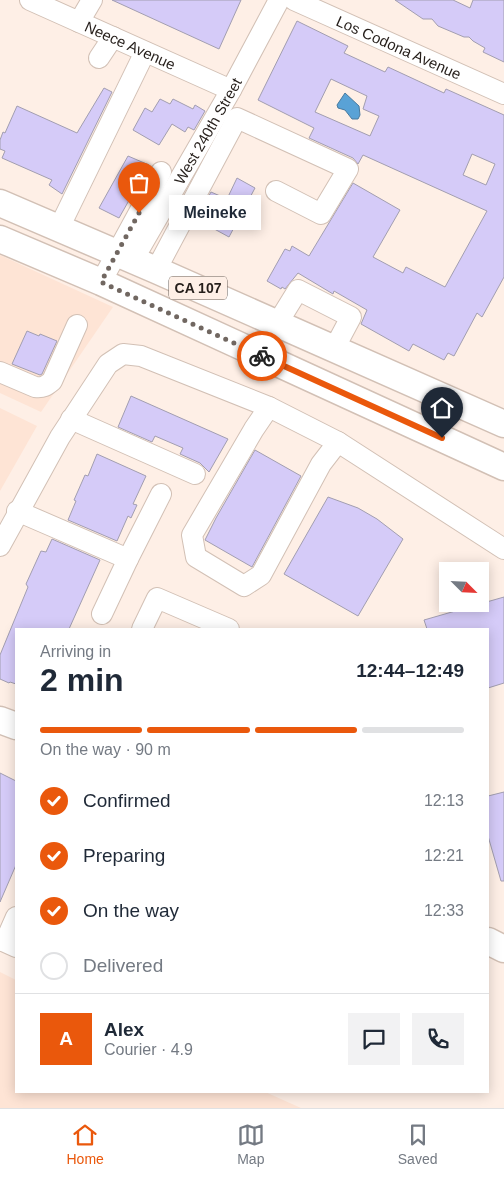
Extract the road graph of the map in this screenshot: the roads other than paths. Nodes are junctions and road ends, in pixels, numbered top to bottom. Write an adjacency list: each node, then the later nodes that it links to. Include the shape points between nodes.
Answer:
1 (30, 0): 5 (street, Neece Avenue)
2 (92, 0): 5 (street)
3 (279, 0): 9 (street, West 240th Street)
4 (294, 0): 10 (street, Los Codona Avenue)
5 (79, 22): 6 (street, Neece Avenue)
6 (113, 37): 7 (street, Neece Avenue); 8 (street)
7 (145, 52): 9 (street, Neece Avenue); 14 (street)
8 (99, 58)
9 (231, 90): 16 (street, West 240th Street)
10 (504, 94)
11 (161, 172): 16 (street)
12 (276, 191): 16 (street, via 321,214 348,170 237,118)
13 (0, 203): 14 (main road, CA 107)
14 (59, 228): 16 (main road, CA 107)
15 (0, 239): 17 (main road, CA 107)
16 (135, 261): 17 (street); 18 (main road, CA 107)
17 (101, 282): 26 (main road, CA 107)
18 (277, 324): 20 (main road, CA 107); 20 (street, via 298,290 351,317)
19 (77, 325): 21 (street, via 52,381 46,386 35,387)
20 (334, 350): 24 (main road, CA 107)
21 (0, 372)
22 (269, 407): 23 (street, via 141,356 123,354 108,364); 25 (street); 25 (street, via 192,535 196,557 244,586 261,574 321,464)
23 (71, 419): 27 (street); 29 (street)
24 (504, 424)
25 (338, 442): 31 (street)
26 (504, 467)
27 (195, 474)
28 (161, 494): 32 (street)
29 (17, 512): 30 (street); 32 (street)
30 (0, 546)
31 (504, 549)
32 (128, 559): 33 (street)
33 (102, 614)
34 (142, 628): 35 (street, via 157,598)
35 (228, 628)
36 (0, 720): 37 (main road)
37 (15, 726)
38 (15, 918): 40 (street, via 5,942)
39 (489, 942): 41 (main road)
40 (15, 947)
41 (504, 949)

